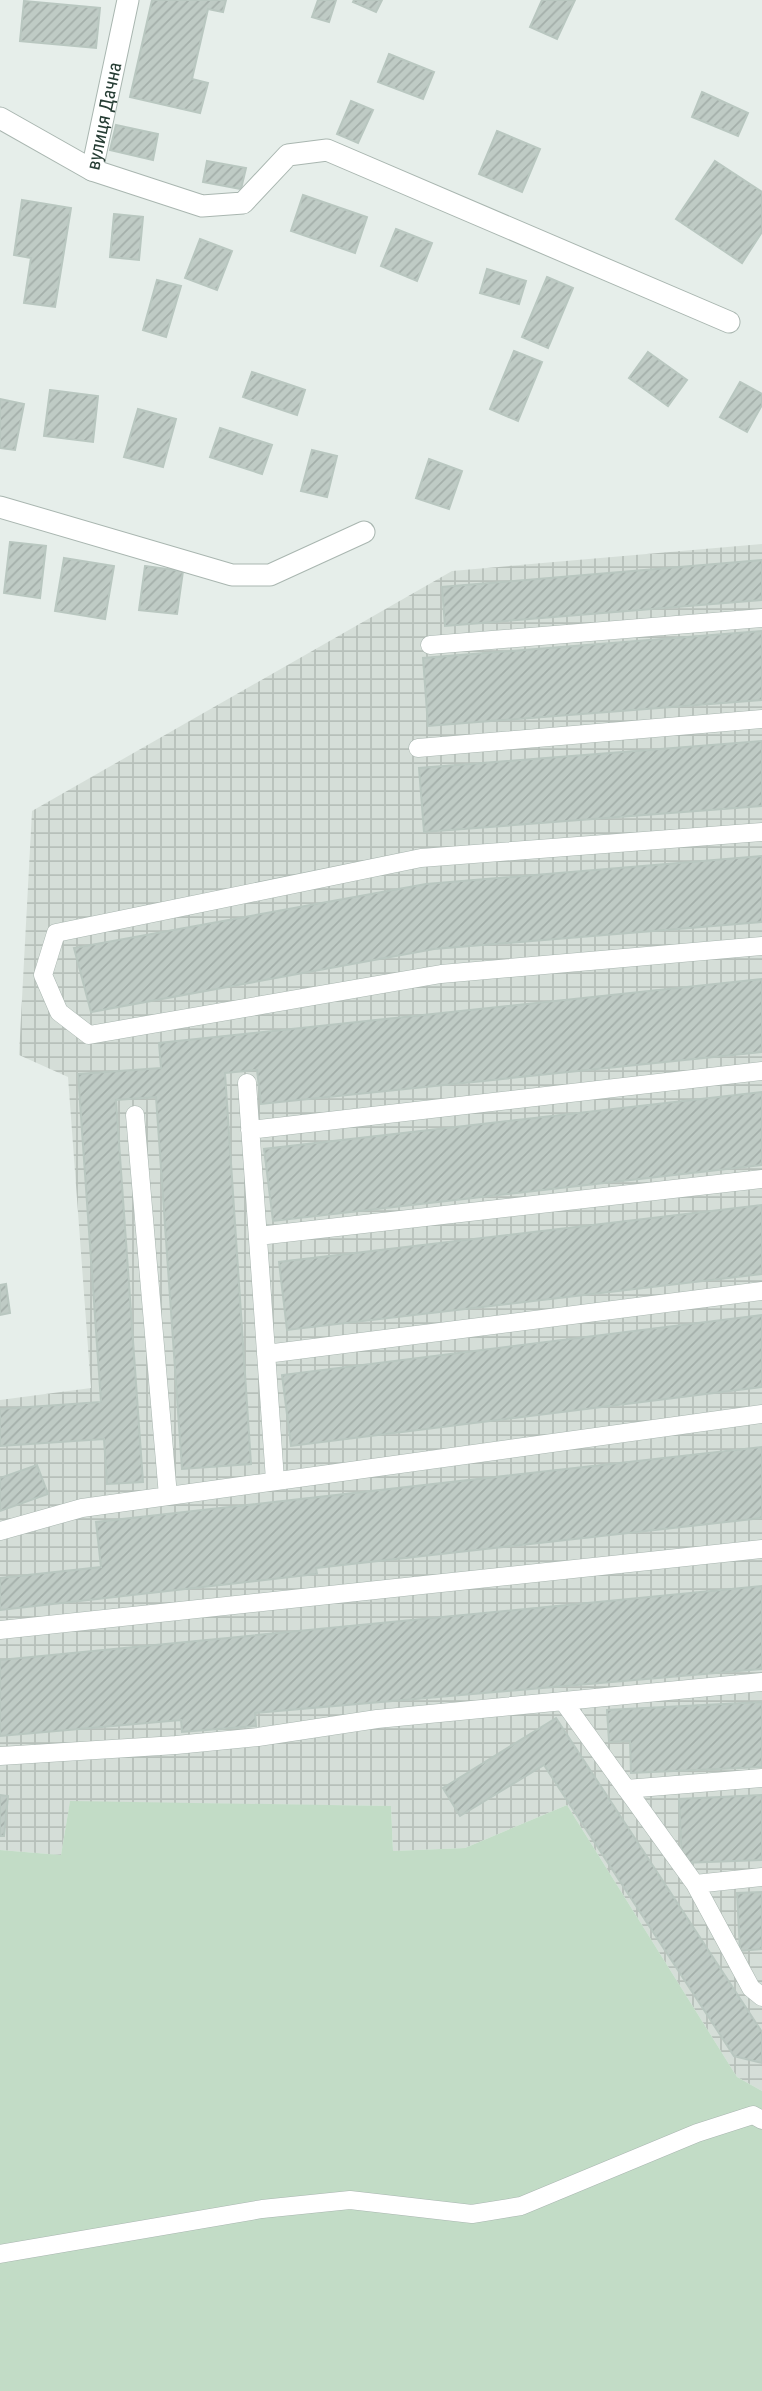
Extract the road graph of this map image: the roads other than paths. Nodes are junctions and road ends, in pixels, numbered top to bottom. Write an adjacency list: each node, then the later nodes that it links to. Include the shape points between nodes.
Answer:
1 (128, 0): 3 (street, вулиця Дачна)
2 (0, 117): 3 (street, вулиця Дачна)
3 (92, 170): 4 (street, via 202,206 243,203 288,155 327,149)
4 (729, 322)
5 (0, 507): 6 (street, via 232,575 270,575)
6 (363, 532)
7 (762, 618): 8 (lane)
8 (429, 645)
9 (762, 719): 10 (lane)
10 (418, 748)
11 (762, 832): 12 (lane, via 408,861 56,933 44,975 59,1012 89,1035 441,974)
12 (762, 946)
13 (762, 1071): 16 (lane)
14 (247, 1083): 16 (lane)
15 (135, 1115): 23 (lane)
16 (250, 1130): 18 (lane)
17 (762, 1179): 18 (lane)
18 (258, 1236): 20 (lane)
19 (762, 1291): 20 (lane)
20 (266, 1354): 22 (lane)
21 (762, 1414): 22 (lane)
22 (275, 1480): 23 (lane)
23 (168, 1496): 24 (lane, via 82,1508)
24 (0, 1531)
25 (762, 1549): 26 (lane)
26 (0, 1630)
27 (762, 1682): 28 (lane)
28 (563, 1701): 29 (lane, via 217,1741); 31 (lane)
29 (0, 1756)
30 (762, 1778): 31 (lane)
31 (626, 1789): 33 (lane)
32 (762, 1877): 33 (lane)
33 (695, 1884): 34 (lane, via 751,1988)
34 (762, 1997)
35 (762, 2119): 36 (lane, via 753,2115 697,2133 521,2206 472,2214 350,2200 262,2209)
36 (0, 2254)

